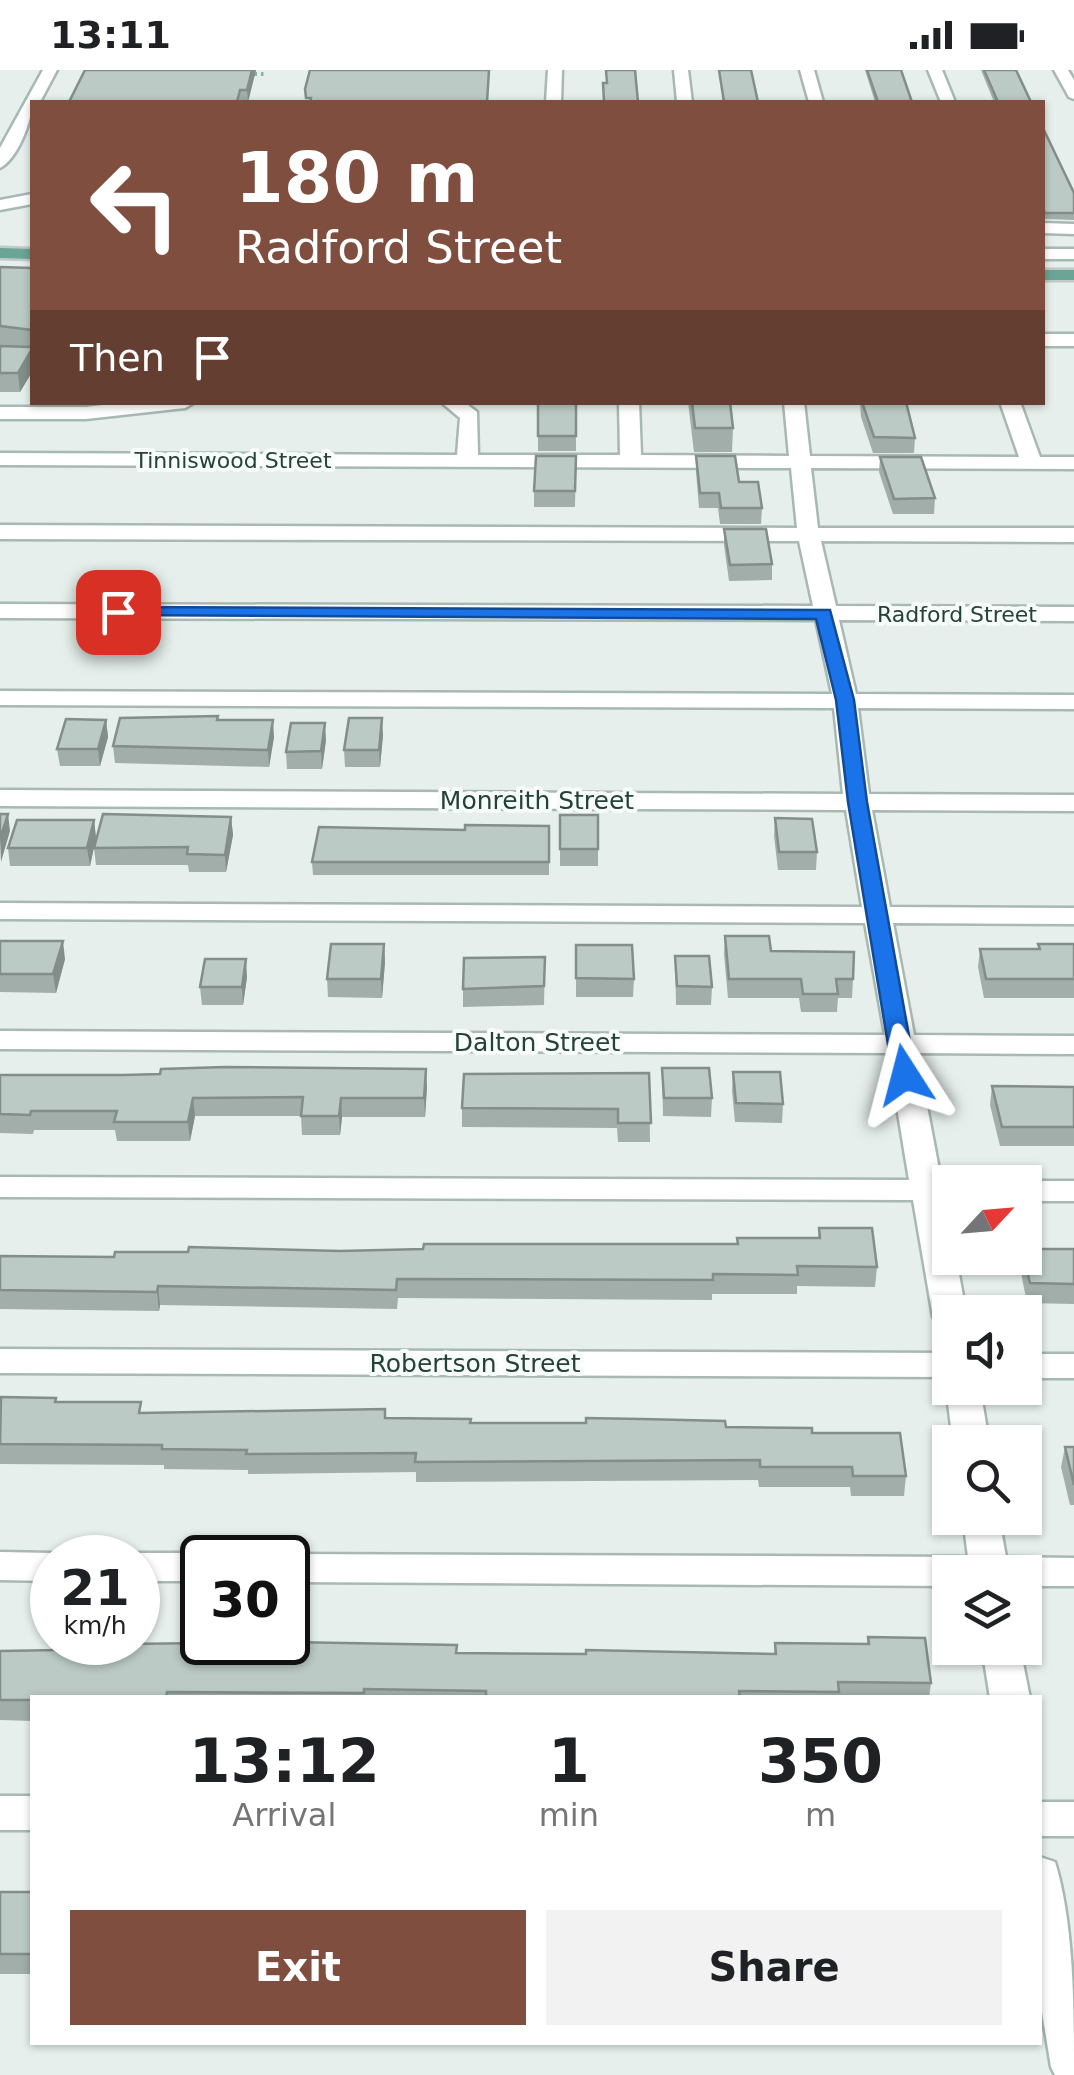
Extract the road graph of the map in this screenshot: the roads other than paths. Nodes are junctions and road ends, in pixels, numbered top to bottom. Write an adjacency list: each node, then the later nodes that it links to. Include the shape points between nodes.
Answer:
1 (50, 70): 8 (street)
2 (555, 70): 9 (street)
3 (681, 70): 10 (street)
4 (808, 70): 11 (street)
5 (935, 70): 12 (street)
6 (1061, 70): 7 (street)
7 (1074, 94)
8 (34, 100)
9 (554, 100)
10 (685, 100)
11 (816, 100)
12 (947, 100)
13 (30, 107): 14 (street)
14 (0, 163)
15 (30, 199): 16 (street)
16 (0, 205)
17 (1045, 228): 18 (street)
18 (1074, 228)
19 (0, 253): 22 (main road)
20 (1045, 254): 21 (street)
21 (1074, 254)
22 (30, 255)
23 (30, 255): 24 (main road)
24 (0, 268)
25 (1045, 274): 26 (main road)
26 (1074, 275)
27 (1045, 290): 28 (main road)
28 (1074, 290)
29 (1045, 340): 30 (street)
30 (1074, 340)
31 (158, 405): 36 (street)
32 (454, 405): 38 (street, via 470,416)
33 (629, 405): 39 (street)
34 (794, 405): 40 (street)
35 (1011, 405): 41 (street)
36 (0, 413)
37 (0, 459): 38 (street, Tinniswood Street)
38 (467, 461): 39 (street, Tinniswood Street)
39 (630, 462): 40 (street, Tinniswood Street)
40 (800, 462): 41 (street, Tinniswood Street); 44 (street)
41 (1032, 463): 42 (street, Tinniswood Street)
42 (1074, 463)
43 (0, 532): 44 (street)
44 (808, 533): 45 (street); 47 (street)
45 (1074, 536)
46 (0, 612): 47 (street, Radford Street)
47 (824, 614): 48 (street, Radford Street); 50 (street)
48 (1074, 614)
49 (0, 698): 50 (street)
50 (845, 700): 51 (street); 53 (street)
51 (1074, 702)
52 (0, 798): 53 (street, Monreith Street)
53 (858, 802): 54 (street, Monreith Street); 56 (street)
54 (1074, 803)
55 (0, 911): 56 (street)
56 (877, 914): 57 (street); 59 (street)
57 (1074, 916)
58 (0, 1040): 59 (street, Dalton Street)
59 (900, 1044): 60 (street, Dalton Street); 61 (street)
60 (1074, 1045)
61 (932, 1170)
62 (0, 1187): 63 (street)
63 (932, 1190)
64 (1042, 1190): 65 (street)
65 (1074, 1191)
66 (0, 1362): 67 (street, Robertson Street)
67 (932, 1365)
68 (1042, 1366): 69 (street)
69 (1074, 1366)
70 (0, 1566): 71 (street)
71 (30, 1566)
72 (310, 1568): 73 (street)
73 (932, 1572)
74 (1042, 1572): 75 (street)
75 (1074, 1572)
76 (1005, 1665): 77 (street)
77 (1010, 1695)
78 (0, 1813): 79 (street)
79 (30, 1813)
80 (1042, 1819): 81 (street)
81 (1074, 1819)
82 (1042, 1885): 83 (street)
83 (1074, 2067)

